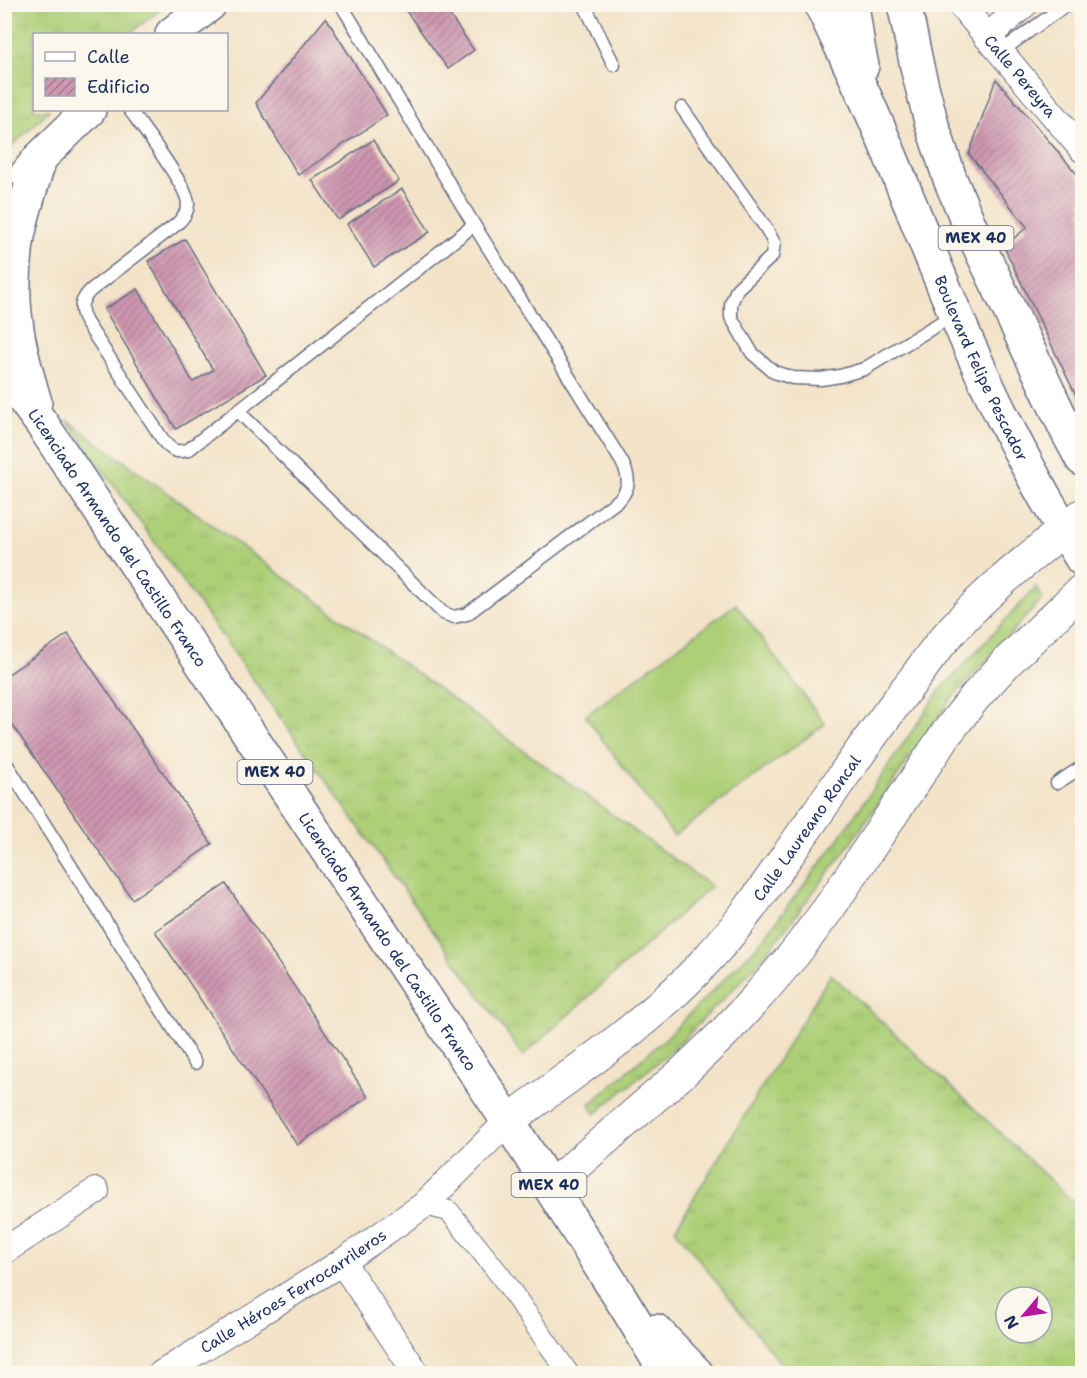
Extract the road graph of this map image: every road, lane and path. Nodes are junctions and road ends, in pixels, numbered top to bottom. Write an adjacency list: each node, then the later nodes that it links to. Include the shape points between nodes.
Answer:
1 (210, 4): 10 (main road)
2 (341, 4): 20 (lane)
3 (584, 4): 12 (lane)
4 (820, 4): 16 (main road, Boulevard Felipe Pescador / MEX 40)
5 (852, 4): 16 (main road)
6 (904, 4): 25 (main road, MEX 40, via 918,71 950,179)
7 (960, 4): 11 (street, Calle Pereyra)
8 (1024, 4): 11 (street)
9 (1067, 4): 11 (lane)
10 (173, 33)
11 (993, 44): 17 (street, Calle Pereyra)
12 (614, 65)
13 (682, 108): 21 (lane, via 774,243 772,255 737,289 731,317 752,353 774,372 793,378 821,379 864,369)
14 (88, 111): 18 (main road)
15 (131, 111): 23 (lane, via 185,192 187,209 177,224 91,290 81,304 81,313 173,451 188,450)
16 (873, 115): 21 (main road, Boulevard Felipe Pescador / MEX 40)
17 (1083, 148)
18 (40, 158): 19 (main road); 24 (main road, via 18,241 14,280 15,320)
19 (4, 200)
20 (474, 225): 23 (lane); 23 (lane, via 622,462 628,485 620,499 467,614 454,617 443,613)
21 (955, 314): 26 (main road, Boulevard Felipe Pescador / MEX 40, via 1014,441)
22 (4, 374): 24 (main road, Licenciado Armando del Castillo Franco / MEX 40)
23 (238, 411)
24 (42, 424): 33 (main road, Licenciado Armando del Castillo Franco / MEX 40)
25 (1083, 459)
26 (1073, 523): 27 (main road, Boulevard Felipe Pescador / MEX 40); 33 (street, Calle Laureano Roncal, via 997,585 940,644 738,925 710,957 639,1023)
27 (1083, 559)
28 (1083, 590): 34 (street, via 975,697 829,908 759,995 681,1074)
29 (4, 760): 32 (lane)
30 (1083, 767): 31 (lane)
31 (1058, 783)
32 (195, 1063)
33 (508, 1121): 34 (main road, Licenciado Armando del Castillo Franco / MEX 40); 36 (street, Calle Héroes Ferrocarrileros)
34 (550, 1187): 39 (main road, Licenciado Armando del Castillo Franco / MEX 40)
35 (96, 1191): 37 (street)
36 (424, 1205): 38 (street, Calle Héroes Ferrocarrileros); 42 (street, via 449,1211 500,1275)
37 (4, 1251)
38 (342, 1262): 40 (street, Calle Héroes Ferrocarrileros); 41 (street)
39 (625, 1305): 43 (main road, Licenciado Armando del Castillo Franco); 44 (main road, Licenciado Armando del Castillo Franco / MEX 40)
40 (171, 1371)
41 (417, 1374)
42 (569, 1374)
43 (667, 1374)
44 (697, 1374)

